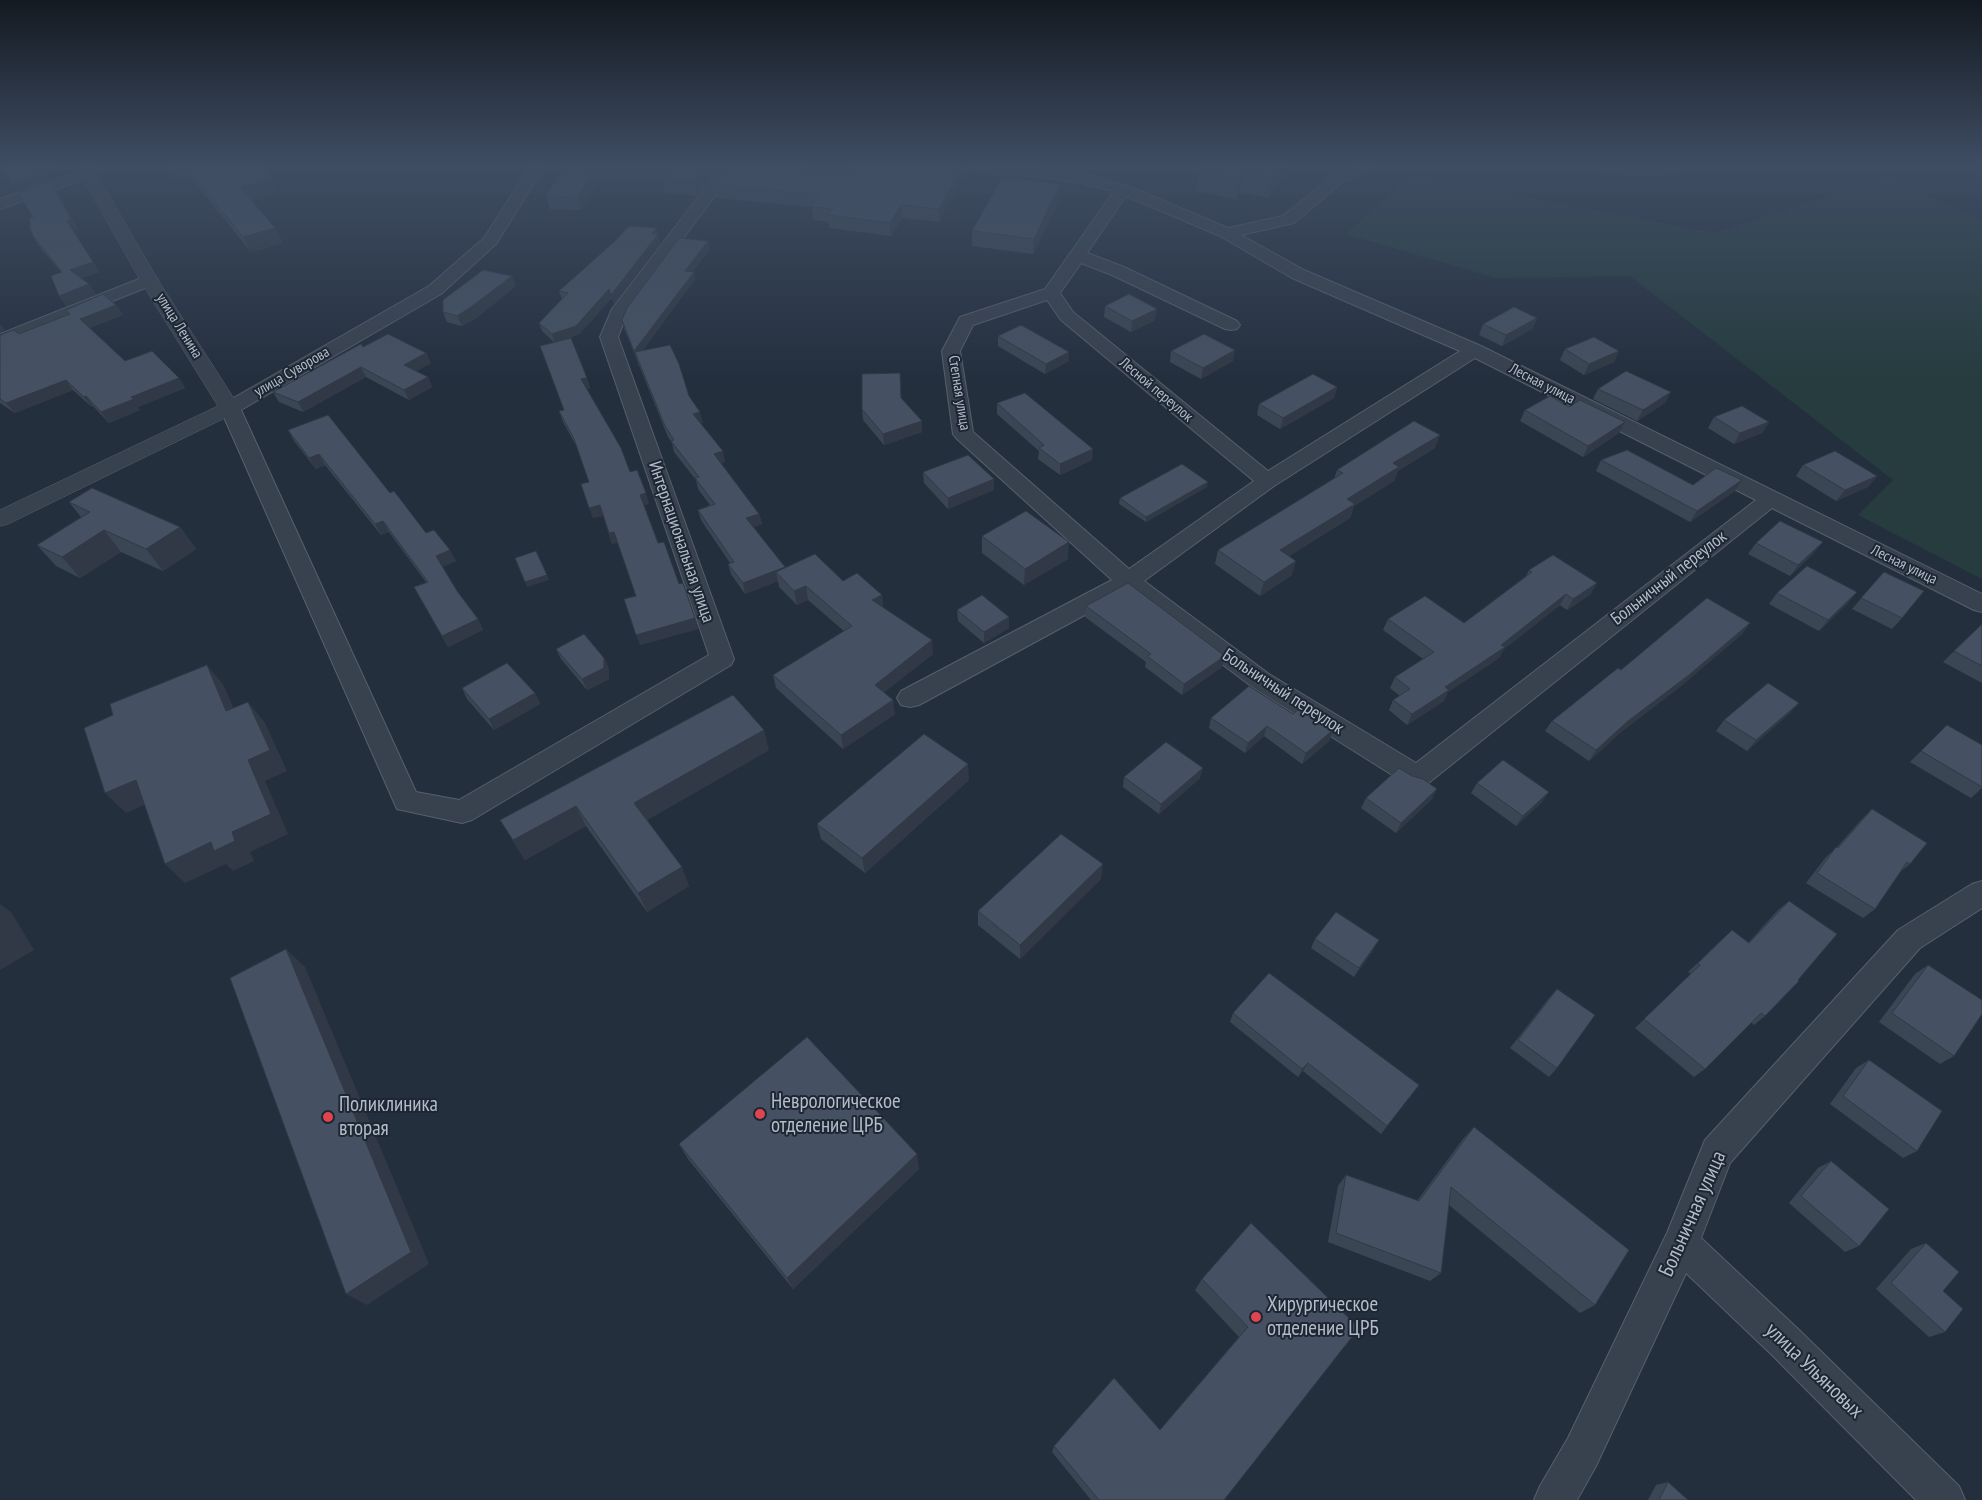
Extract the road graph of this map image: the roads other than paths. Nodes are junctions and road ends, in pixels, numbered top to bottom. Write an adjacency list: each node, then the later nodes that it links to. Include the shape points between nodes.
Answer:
1 (124, 236): 7 (street, улица Ленина)
2 (493, 236): 12 (street, улица Суворова, via 435,290)
3 (677, 236): 12 (street, Интернациональная улица, via 618,313 609,337 722,659 462,812 407,801)
4 (1089, 236): 6 (street)
5 (1230, 236): 11 (street, Лесная улица, via 1298,274)
6 (1076, 254): 8 (street); 9 (street)
7 (149, 280): 10 (street); 12 (street, улица Ленина)
8 (1051, 293): 13 (street, Лесной переулок, via 1067,316); 16 (street, Степная улица, via 966,321 951,351 963,434)
9 (1232, 325)
10 (0, 341)
11 (1474, 350): 13 (street); 14 (street, Лесная улица)
12 (230, 408): 15 (street, улица Суворова)
13 (1267, 481): 16 (street)
14 (1770, 499): 16 (street, Больничный переулок, via 1417,777 1260,680); 17 (street, Лесная улица)
15 (0, 519)
16 (1128, 581): 18 (street)
17 (1982, 604)
18 (910, 698)
19 (1982, 894): 20 (street, Больничная улица, via 1909,939 1717,1152)
20 (1681, 1244): 21 (street, Больничная улица, via 1582,1452); 22 (street, улица Ульяновых, via 1792,1348)
21 (1554, 1500)
22 (1945, 1500)

